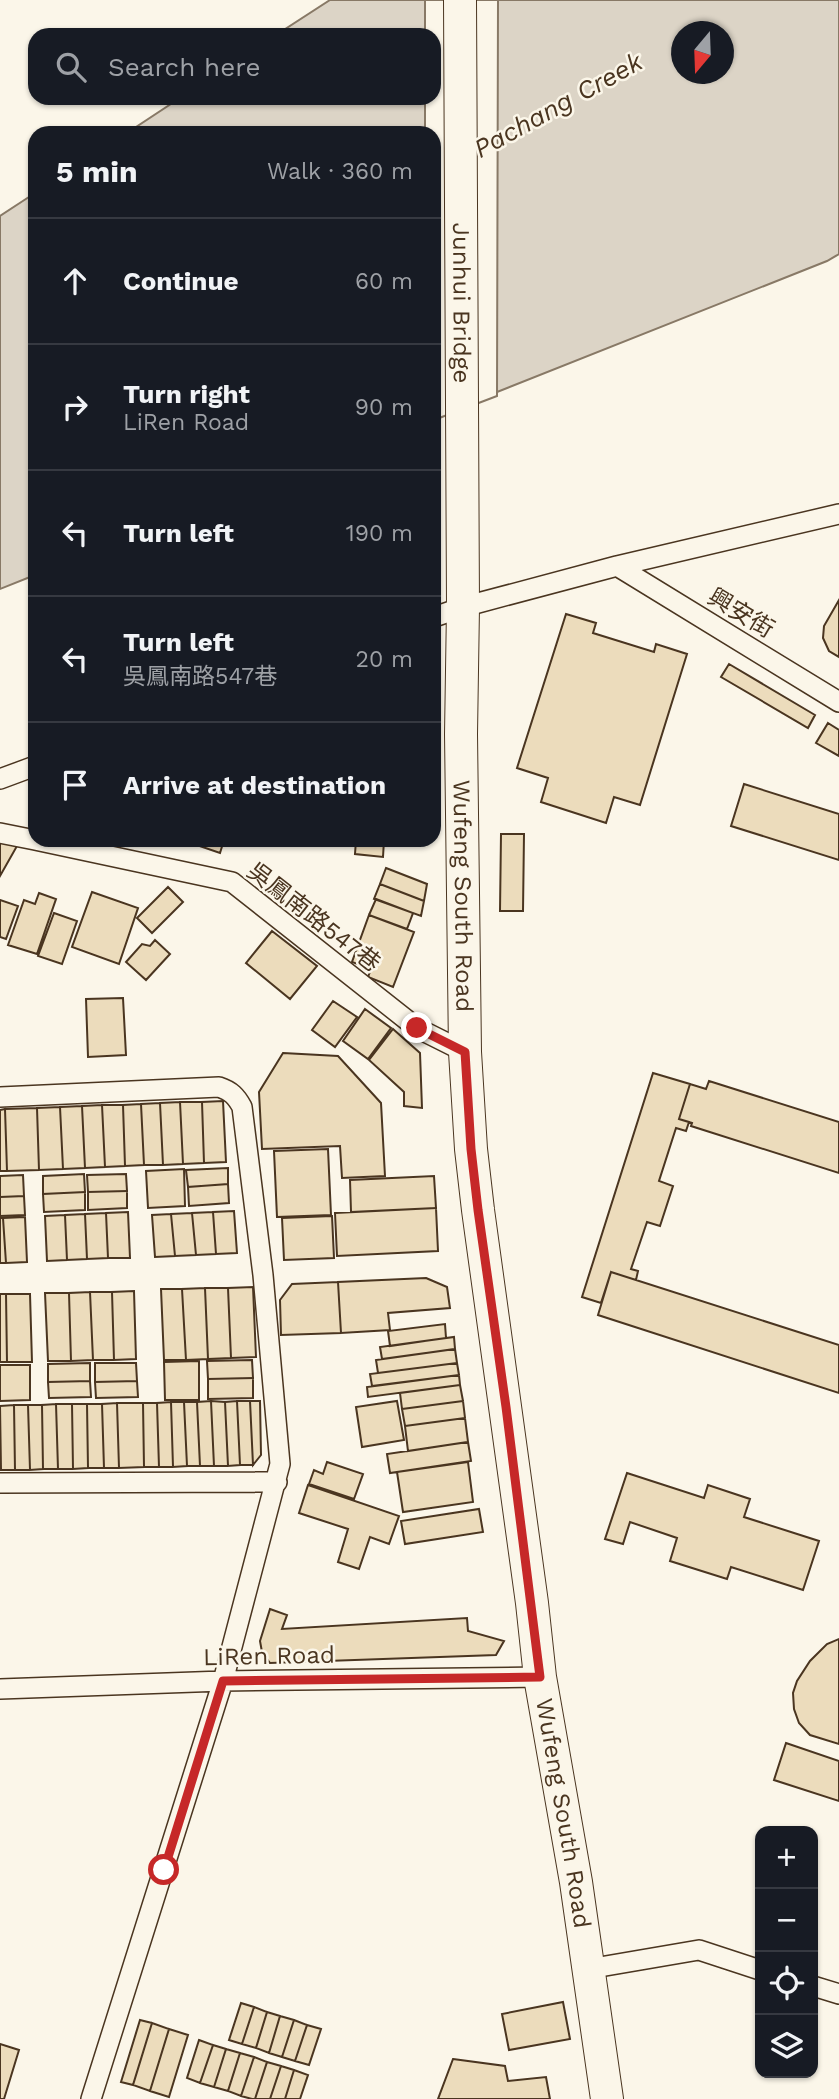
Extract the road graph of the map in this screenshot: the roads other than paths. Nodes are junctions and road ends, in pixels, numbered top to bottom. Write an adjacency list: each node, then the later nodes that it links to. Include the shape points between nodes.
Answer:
1 (460, 0): 6 (main road, Junhui Bridge)
2 (839, 514): 4 (street)
3 (839, 526): 4 (street)
4 (703, 547): 5 (street)
5 (617, 566): 6 (street); 7 (street, 興安街)
6 (448, 612): 13 (main road, Wufeng South Road, via 461,734)
7 (839, 702)
8 (28, 769): 9 (street)
9 (0, 779)
10 (0, 833): 11 (street, 吳鳳南路547巷)
11 (28, 839)
12 (69, 847): 13 (street, 吳鳳南路547巷, via 232,881 417,1028)
13 (465, 1052): 17 (main road, Wufeng South Road, via 478,1210)
14 (0, 1097): 15 (street, via 219,1087 237,1098 242,1107 263,1275 280,1464)
15 (277, 1482): 16 (street); 18 (street)
16 (0, 1483)
17 (540, 1677): 18 (street, LiRen Road); 21 (main road, Wufeng South Road)
18 (223, 1681): 19 (street, LiRen Road); 24 (street)
19 (0, 1689)
20 (755, 1968): 21 (street, via 699,1950)
21 (588, 1969): 25 (main road, Wufeng South Road)
22 (818, 1988): 23 (street)
23 (839, 1994)
24 (92, 2099)
25 (607, 2099)

